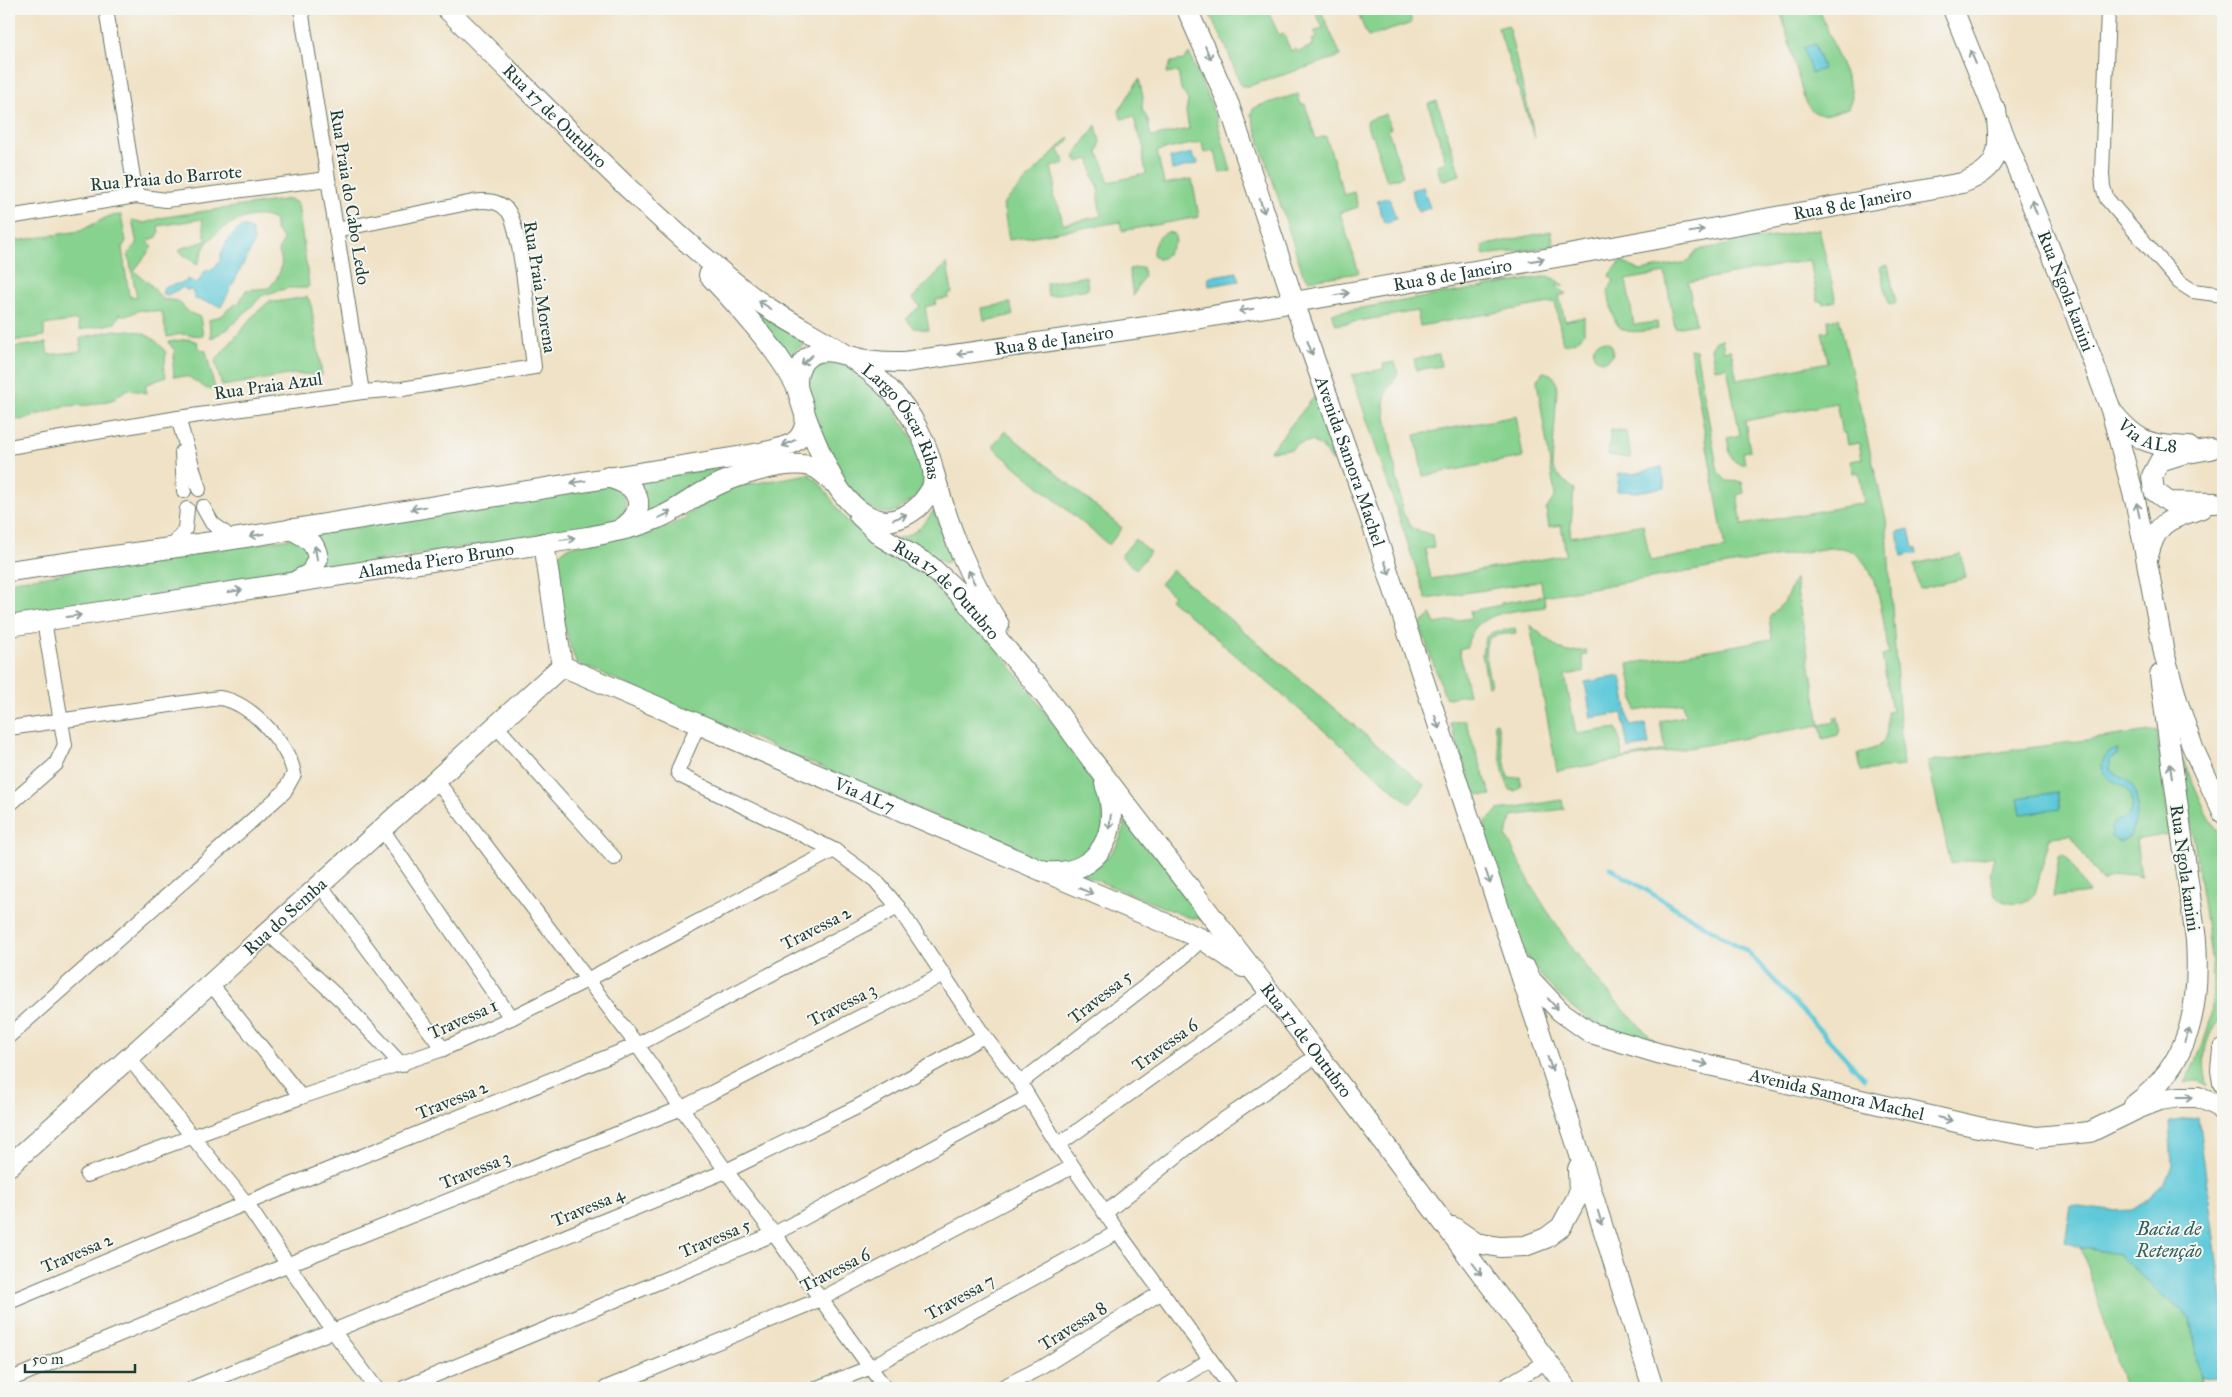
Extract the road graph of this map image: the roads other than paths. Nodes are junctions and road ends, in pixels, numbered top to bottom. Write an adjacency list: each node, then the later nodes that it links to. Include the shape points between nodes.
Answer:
1 (106, 9): 9 (street)
2 (302, 9): 8 (street, Rua Praia do Cabo Ledo)
3 (447, 9): 11 (street, Rua 17 de Outubro)
4 (1187, 9): 14 (street, Avenida Samora Machel, one-way to 14, via 1229,105)
5 (1953, 9): 7 (street, Rua Ngola kanini, one-way to 5)
6 (2108, 9): 13 (street, via 2102,174 2106,200 2179,282 2193,291)
7 (1996, 110): 14 (street, Rua 8 de Janeiro, one-way to 7, via 1962,183 1976,178 1992,165 1998,143); 19 (street, Rua Ngola kanini, one-way to 7)
8 (327, 179): 9 (street, Rua Praia do Barrote, via 166,200); 12 (street, Rua Praia do Cabo Ledo)
9 (136, 196): 10 (street, Rua Praia do Barrote)
10 (9, 217)
11 (664, 222): 15 (street, Rua 17 de Outubro, one-way to 11, via 757,300); 18 (street, Rua 17 de Outubro, via 780,358)
12 (336, 230): 16 (street, Rua Praia Morena, via 473,202 487,200 498,203 508,210 517,235); 17 (street, Rua Praia do Cabo Ledo)
13 (2223, 295)
14 (1294, 302): 15 (street, Rua 8 de Janeiro, one-way to 15, via 905,362); 60 (street, Avenida Samora Machel, one-way to 60, via 1365,502)
15 (852, 357): 18 (street, Largo Óscar Ribas, one-way to 18, via 829,350 808,356 798,374); 24 (street, Largo Óscar Ribas, via 900,401)
16 (534, 367): 17 (street, Rua Praia Azul, via 402,389)
17 (362, 392): 20 (street, Rua Praia Azul)
18 (802, 402): 25 (street, one-way to 25, via 803,430 796,440 781,447); 28 (street, Largo Óscar Ribas, via 823,459)
19 (2111, 410): 23 (street, Via AL8, via 2129,432 2147,442); 37 (street, Rua Ngola kanini, one-way to 19)
20 (178, 418): 21 (street); 22 (street, Rua Praia Azul)
21 (181, 434): 26 (street); 27 (street)
22 (9, 446)
23 (2217, 449): 29 (street, via 2182,454 2160,462 2152,476 2154,491 2169,502)
24 (930, 457): 28 (street, Largo Óscar Ribas, one-way to 24, via 861,512 876,520 903,517 916,509 933,486); 45 (street, Rua 17 de Outubro, one-way to 24, via 998,624 966,566 942,503)
25 (608, 477): 32 (street, one-way to 32); 33 (street, via 625,483 636,498 636,517)
26 (199, 489)
27 (184, 491)
28 (842, 494): 33 (street, Alameda Piero Bruno, one-way to 28, via 671,513 722,482 785,466 816,468); 45 (street, Rua 17 de Outubro, via 882,537 930,566 954,588)
29 (2219, 501): 37 (street, via 2164,523 2152,538)
30 (203, 507): 34 (street, via 212,523)
31 (187, 510): 36 (street, via 185,529)
32 (291, 529): 34 (street, one-way to 34); 39 (street, one-way to 32, via 311,573 318,558 309,538)
33 (619, 530): 35 (street, Alameda Piero Bruno, one-way to 33)
34 (233, 539): 36 (street)
35 (544, 543): 39 (street, Alameda Piero Bruno); 44 (street)
36 (172, 548): 38 (street)
37 (2148, 558): 40 (street, Rua Ngola kanini)
38 (10, 572)
39 (298, 580): 42 (street, Alameda Piero Bruno, one-way to 39)
40 (2151, 582): 53 (street, Rua Ngola kanini, via 2164,653 2177,700 2193,748); 82 (street, Rua Ngola kanini, one-way to 40, via 2143,1098 2164,1078 2178,1058 2195,1004 2198,972 2156,645)
41 (9, 618): 42 (street)
42 (36, 622): 43 (street, Alameda Piero Bruno); 46 (street)
43 (9, 626)
44 (562, 666): 47 (street, Rua do Semba); 48 (street, Via AL7)
45 (1043, 693): 50 (street, Rua 17 de Outubro)
46 (62, 721): 49 (street); 52 (street, via 65,745 62,756); 68 (street, via 228,698 247,708 268,730 290,756 294,774 284,792)
47 (496, 726): 51 (street, Rua do Semba); 56 (street)
48 (698, 726): 55 (street, via 679,768 681,776); 57 (street, Via AL7)
49 (9, 728)
50 (1092, 760): 57 (street, one-way to 57, via 1110,796 1112,824 1106,842 1097,856 1085,865 1062,872); 66 (street, Rua 17 de Outubro)
51 (436, 780): 54 (street, Rua do Semba); 64 (street)
52 (9, 805)
53 (2223, 813)
54 (382, 829): 58 (street, Rua do Semba); 67 (street)
55 (834, 850): 59 (street, via 875,880); 64 (street, Travessa 1)
56 (614, 858)
57 (1041, 872): 62 (street, Via AL7, one-way to 62)
58 (320, 885): 61 (street, Rua do Semba); 72 (street)
59 (898, 907): 63 (street); 70 (street, Travessa 2)
60 (1501, 918): 82 (street, Avenida Samora Machel, one-way to 82, via 1531,980 1560,1011 1592,1033 1661,1054 1978,1127 2037,1137 2090,1132); 84 (street, Avenida Samora Machel, one-way to 84)
61 (268, 932): 65 (street, Rua do Semba); 75 (street, via 341,1000)
62 (1202, 939): 66 (street, Via AL7, via 1239,964); 77 (street, Travessa 5)
63 (944, 974): 69 (street); 80 (street, Travessa 3)
64 (587, 980): 67 (street, Travessa 1); 70 (street)
65 (211, 984): 74 (street, Rua do Semba); 78 (street)
66 (1270, 993): 73 (street, Rua 17 de Outubro); 85 (street, Travessa 6)
67 (511, 1018): 72 (street, Travessa 1)
68 (9, 1036)
69 (984, 1036): 77 (street); 88 (street, Travessa 4, via 855,1108)
70 (637, 1045): 80 (street); 90 (street, Travessa 2)
71 (2223, 1049): 76 (street)
72 (442, 1050): 75 (street, Travessa 1)
73 (1318, 1056): 91 (street, via 1213,1127); 92 (street, Rua 17 de Outubro)
74 (129, 1058): 83 (street); 86 (street, Rua do Semba)
75 (402, 1064): 78 (street, Travessa 1)
76 (2223, 1083)
77 (1020, 1084): 79 (street)
78 (300, 1097): 83 (street, Travessa 1)
79 (1028, 1097): 85 (street); 94 (street, Travessa 5)
80 (682, 1108): 88 (street); 95 (street, Travessa 3)
81 (2223, 1112): 82 (street, Avenida Samora Machel, one-way to 81, via 2160,1100 2179,1096 2198,1097)
82 (2110, 1122)
83 (193, 1136): 89 (street, Travessa 1); 90 (street)
84 (1576, 1142): 92 (street, via 1579,1194 1561,1227 1546,1238 1525,1246 1500,1247 1476,1243); 115 (street, Avenida Samora Machel, one-way to 115)
85 (1058, 1145): 87 (street)
86 (9, 1166)
87 (1072, 1167): 91 (street); 97 (street, Travessa 6)
88 (726, 1171): 94 (street); 99 (street, Travessa 4)
89 (87, 1175)
90 (246, 1203): 95 (street); 98 (street, Travessa 2)
91 (1105, 1213): 93 (street)
92 (1437, 1216): 101 (street, Rua 17 de Outubro, one-way to 101)
93 (1118, 1232): 96 (street); 102 (street, Travessa 7)
94 (774, 1234): 97 (street); 106 (street, Travessa 5)
95 (289, 1264): 99 (street); 103 (street, Travessa 3)
96 (1162, 1292): 100 (street); 110 (street, Travessa 8, via 1042,1367)
97 (821, 1299): 102 (street); 107 (street, Travessa 6)
98 (9, 1302)
99 (333, 1331): 104 (street, Travessa 4); 105 (street)
100 (1210, 1360): 111 (street); 112 (street)
101 (1546, 1361): 113 (street); 114 (street, Rua 17 de Outubro)
102 (869, 1368): 108 (street, Travessa 7); 109 (street)
103 (9, 1380)
104 (193, 1388)
105 (376, 1388)
106 (404, 1388)
107 (606, 1388)
108 (817, 1388)
109 (885, 1388)
110 (1001, 1388)
111 (1163, 1388)
112 (1231, 1388)
113 (1502, 1388)
114 (1567, 1388)
115 (1653, 1388)

